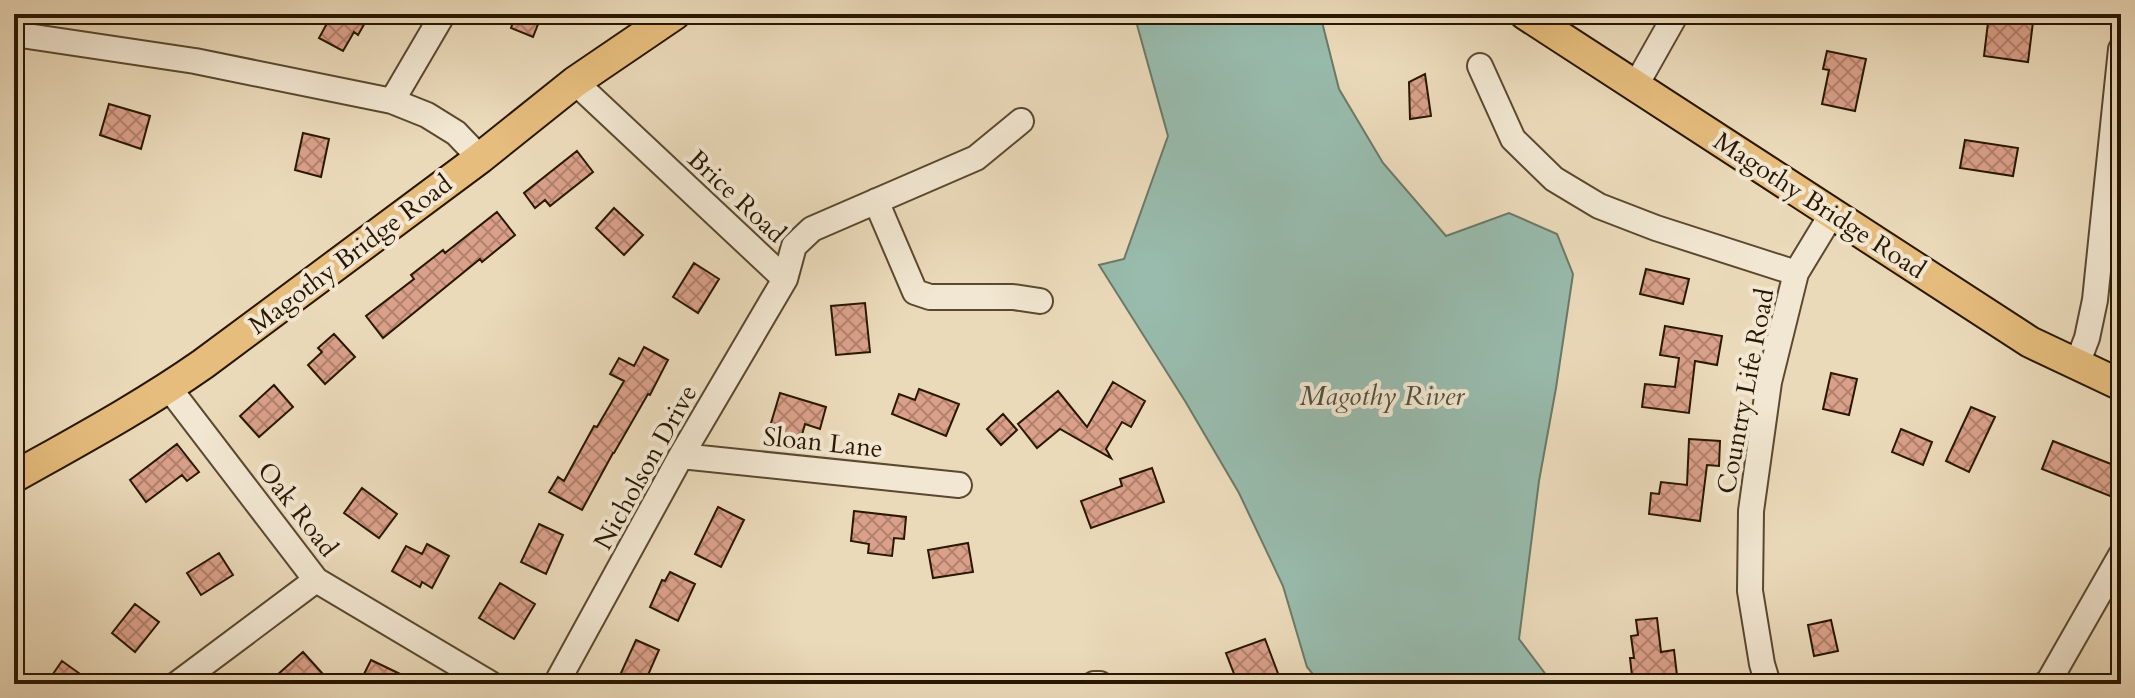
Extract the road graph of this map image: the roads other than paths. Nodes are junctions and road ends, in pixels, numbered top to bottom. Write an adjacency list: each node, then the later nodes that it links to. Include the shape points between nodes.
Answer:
1 (443, 14): 10 (street)
2 (675, 14): 8 (main road, Magothy Bridge Road)
3 (1525, 14): 9 (main road, Magothy Bridge Road)
4 (1676, 14): 9 (street)
5 (14, 34): 10 (street, via 195,61)
6 (2121, 49): 18 (street, via 2095,300)
7 (1480, 66): 15 (street, via 1513,139 1554,179 1599,206)
8 (575, 82): 12 (main road, Magothy Bridge Road); 16 (street, Brice Road)
9 (1636, 85): 14 (main road, Magothy Bridge Road)
10 (392, 101): 12 (street, via 456,133)
11 (1021, 121): 13 (street, Brice Road, via 976,158)
12 (480, 158): 20 (main road, Magothy Bridge Road)
13 (876, 201): 16 (street, Brice Road, via 812,229 794,246); 17 (street, via 915,292)
14 (1833, 212): 15 (street, Country Life Road); 18 (main road, Magothy Bridge Road, via 2030,342)
15 (1796, 273): 29 (street, Country Life Road, via 1769,382 1751,511 1750,591)
16 (785, 279): 21 (street, Nicholson Drive)
17 (1040, 301)
18 (2077, 364): 19 (main road, Magothy Bridge Road)
19 (2121, 385)
20 (169, 388): 22 (main road, Magothy Bridge Road); 25 (street, Oak Road)
21 (681, 456): 23 (street, Sloan Lane); 28 (street, Nicholson Drive)
22 (14, 477)
23 (959, 485)
24 (2121, 555): 30 (street)
25 (316, 580): 26 (street); 27 (street, Oak Road)
26 (177, 684)
27 (491, 684)
28 (556, 684)
29 (1768, 684)
30 (2045, 684)

